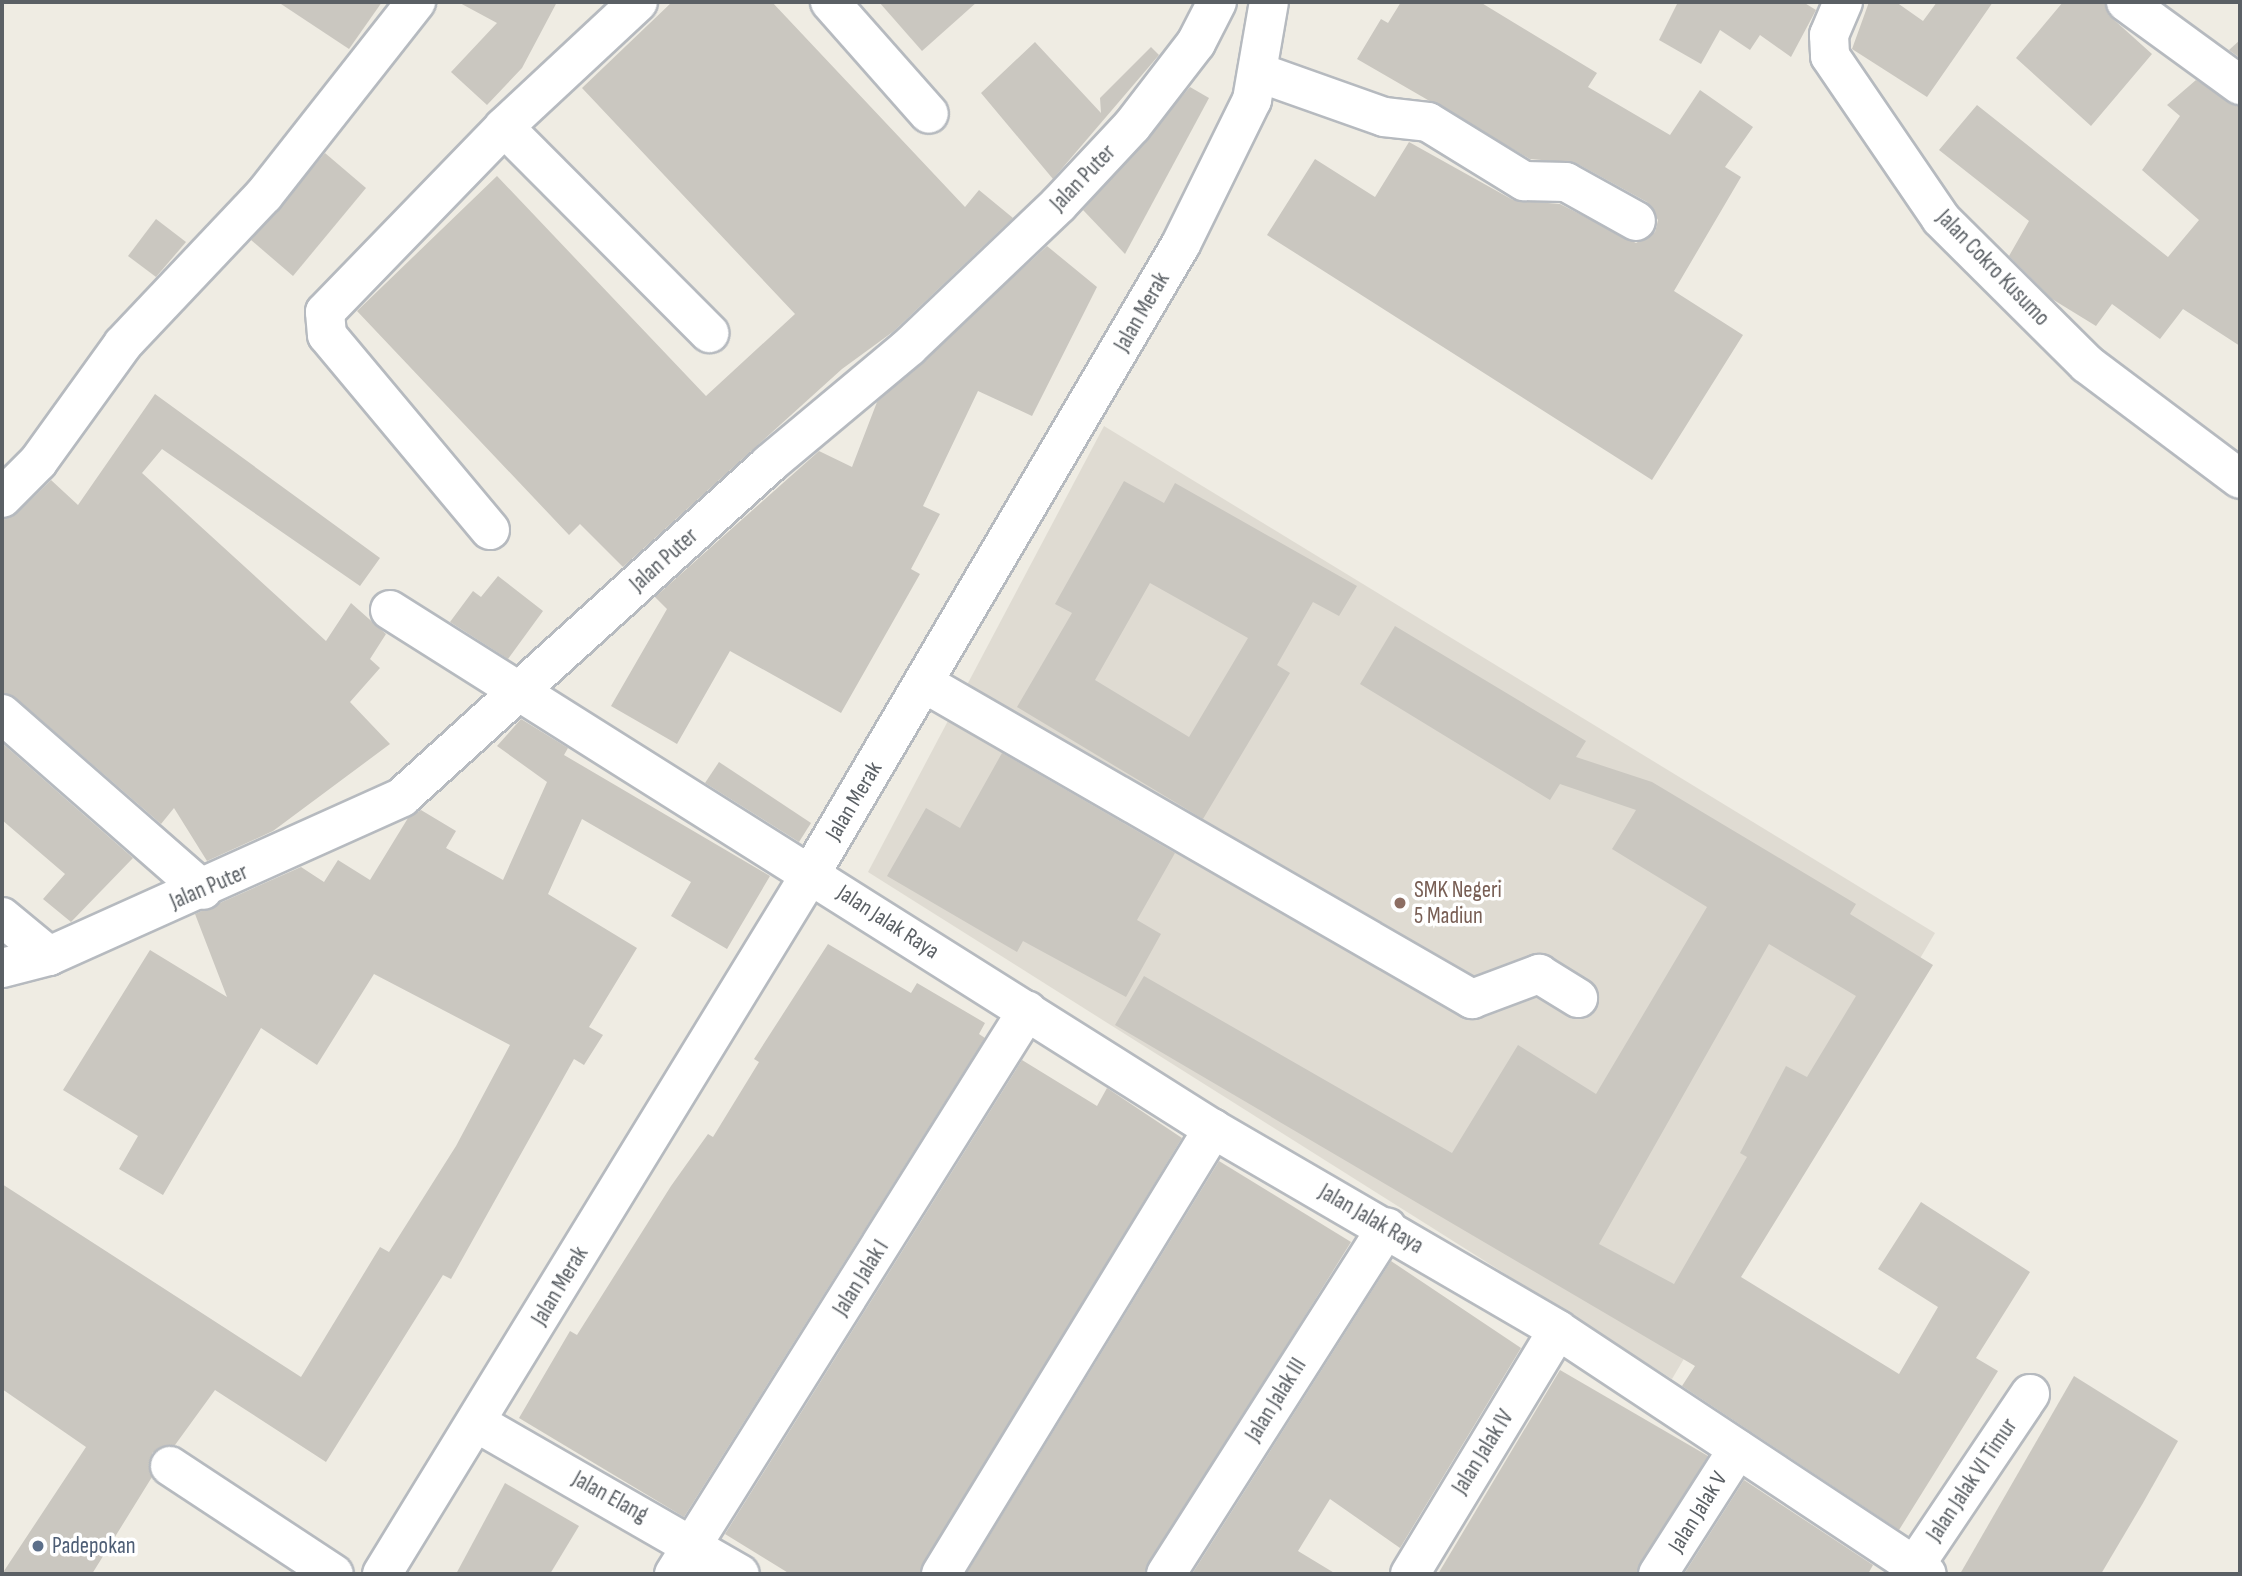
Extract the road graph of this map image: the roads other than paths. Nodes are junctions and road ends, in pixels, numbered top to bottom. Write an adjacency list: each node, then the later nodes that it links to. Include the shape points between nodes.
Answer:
1 (416, 2): 15 (street, via 264,195 123,344 38,462)
2 (638, 2): 11 (street)
3 (830, 2): 10 (street)
4 (1217, 2): 19 (street, Jalan Puter, via 1196,43 1132,126 1058,205 909,347)
5 (1269, 2): 8 (street, Jalan Merak)
6 (1843, 2): 14 (street, Jalan Cokro Kusumo, via 1829,35 1830,56 1941,219 2087,364)
7 (2126, 2): 9 (street)
8 (1259, 73): 12 (street, via 1384,117 1428,122 1524,181 1566,182); 18 (street, Jalan Merak, via 1237,135 1181,244)
9 (2240, 85)
10 (929, 114)
11 (504, 127): 13 (street); 16 (street, via 335,297 323,324)
12 (1636, 221)
13 (709, 333)
14 (2240, 480)
15 (2, 498)
16 (490, 530)
17 (390, 610): 19 (street, Jalan Jalak Raya)
18 (924, 683): 21 (street, Jalan Merak); 26 (street, via 1472,999 1539,974)
19 (517, 693): 21 (street, Jalan Jalak Raya); 22 (street, Jalan Puter, via 402,797)
20 (2, 714): 22 (street)
21 (811, 873): 27 (street, Jalan Jalak Raya); 32 (street, Jalan Merak)
22 (203, 890): 24 (street, Jalan Puter)
23 (2, 917): 24 (street)
24 (49, 956): 25 (street, Jalan Puter)
25 (2, 968)
26 (1578, 998)
27 (1027, 1011): 28 (street, Jalan Jalak Raya); 35 (street, Jalan Jalak I)
28 (1213, 1129): 29 (street, Jalan Jalak Raya); 40 (street)
29 (1387, 1227): 30 (street, Jalan Jalak Raya); 41 (street, Jalan Jalak III)
30 (1558, 1330): 33 (street, Jalan Jalak Raya); 42 (street, Jalan Jalak IV)
31 (2030, 1394): 36 (street, Jalan Jalak VI Timur)
32 (477, 1423): 35 (street, Jalan Elang); 38 (street, Jalan Merak)
33 (1738, 1449): 36 (street, Jalan Jalak Raya); 43 (street, Jalan Jalak V)
34 (170, 1466): 37 (street)
35 (683, 1559): 39 (street, Jalan Elang)
36 (1916, 1572)
37 (334, 1574)
38 (382, 1574)
39 (740, 1574)
40 (941, 1574)
41 (1166, 1574)
42 (1410, 1574)
43 (1658, 1574)

